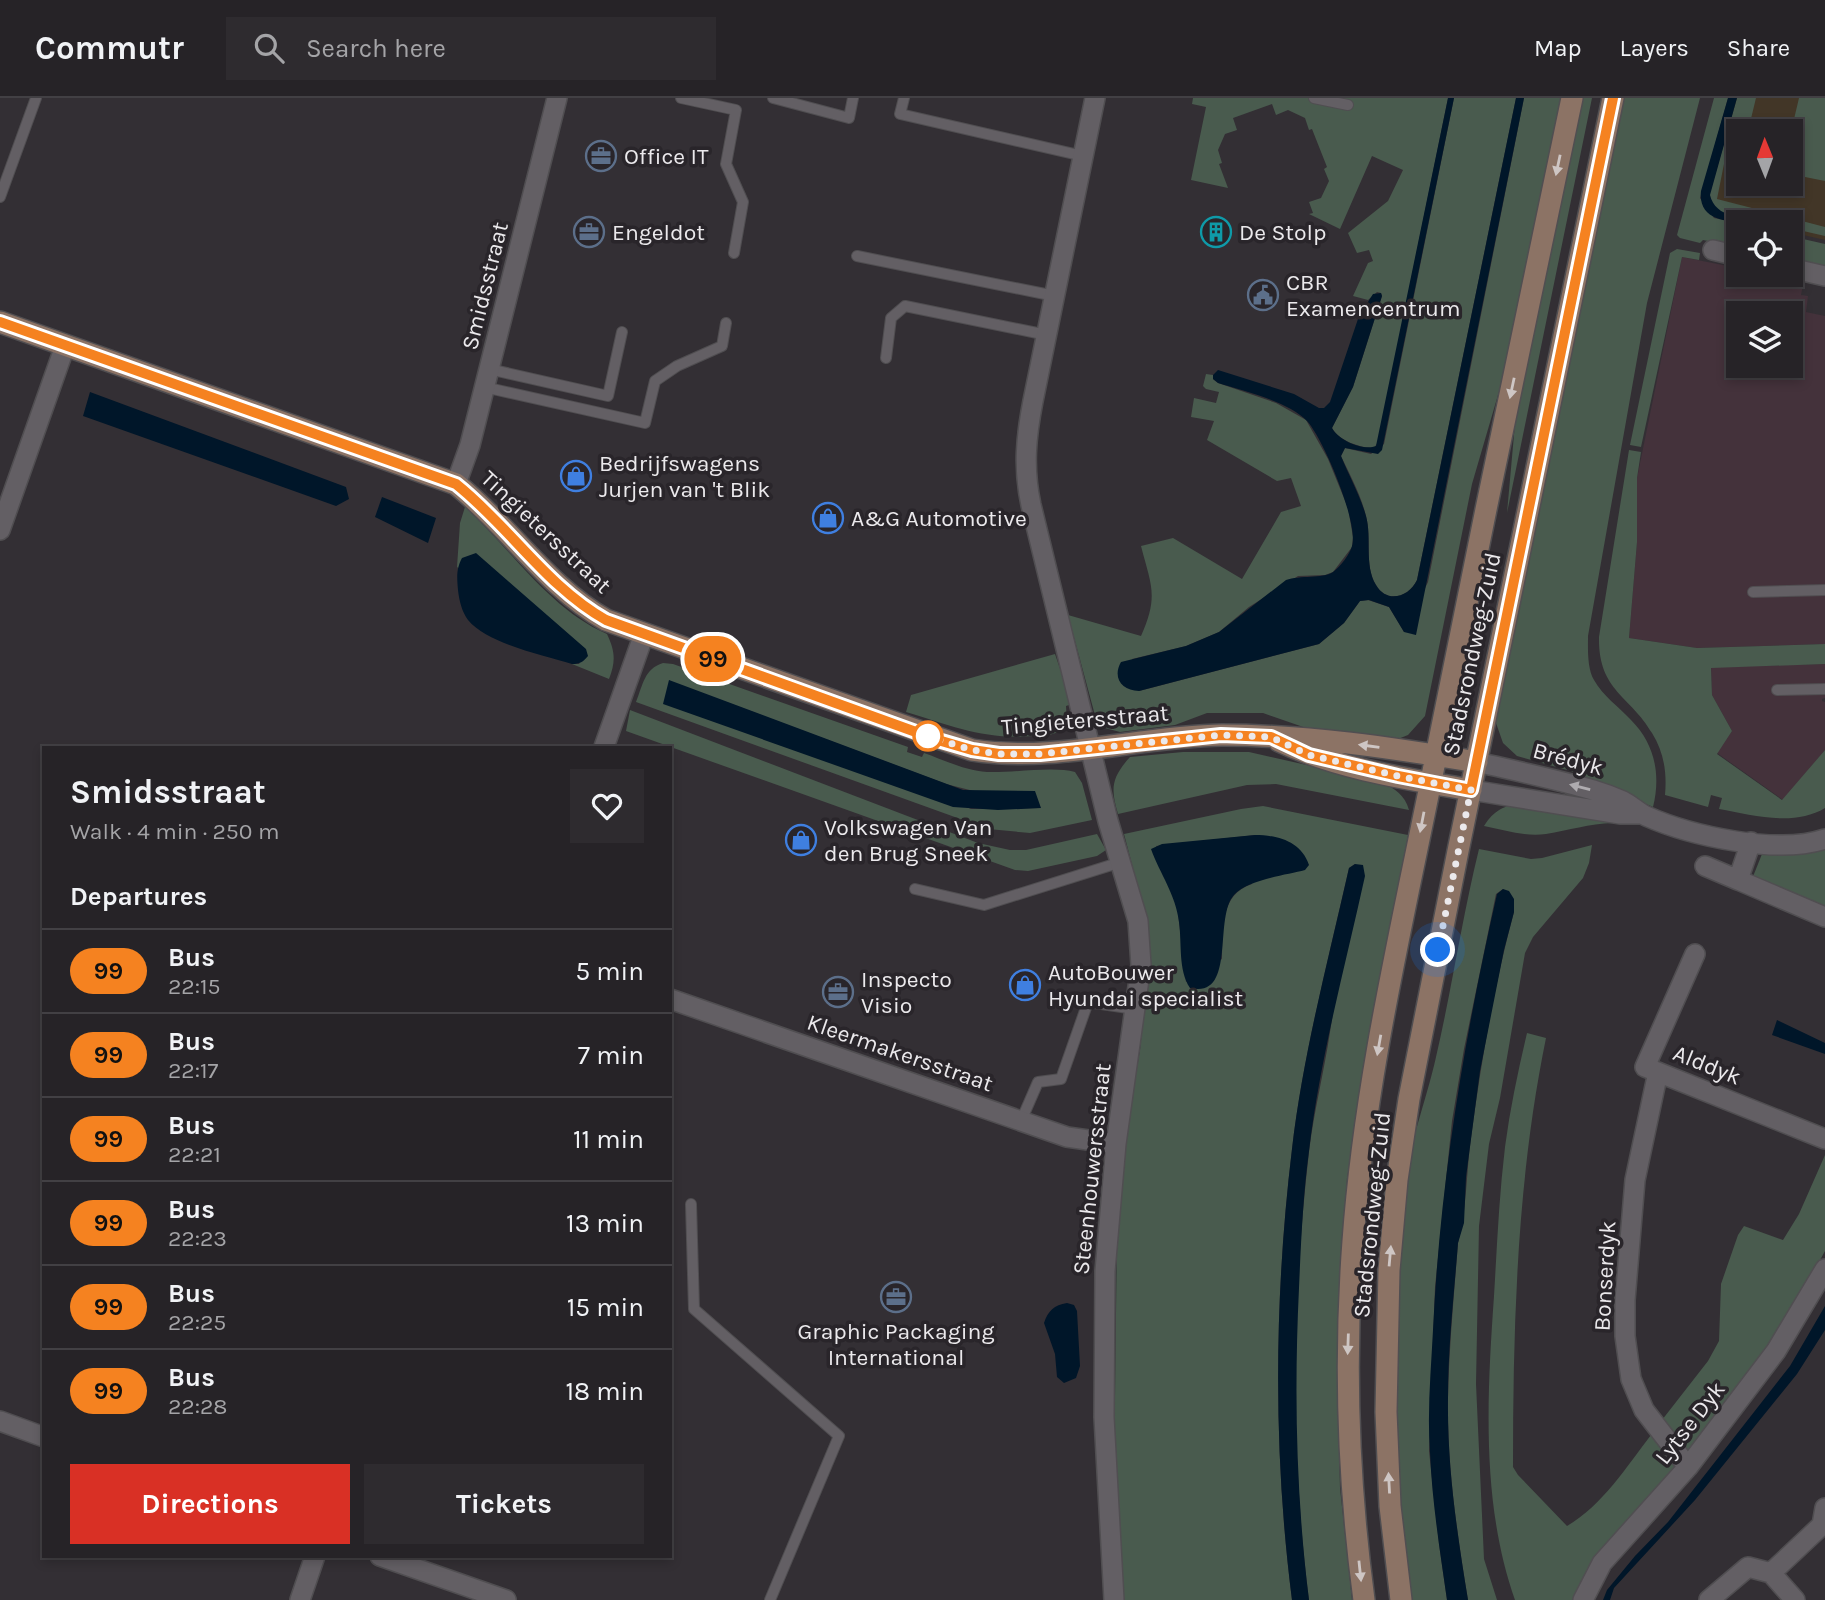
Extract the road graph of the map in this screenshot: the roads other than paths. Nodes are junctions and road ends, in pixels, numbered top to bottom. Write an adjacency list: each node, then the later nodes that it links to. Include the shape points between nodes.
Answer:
1 (36, 98): 13 (lane)
2 (557, 98): 27 (street, Smidsstraat)
3 (681, 98): 15 (lane, via 736,110 726,164 743,202)
4 (773, 98): 5 (lane, via 849,118)
5 (853, 98)
6 (904, 98): 12 (lane, via 900,114)
7 (1095, 98): 12 (street)
8 (1314, 98): 11 (lane)
9 (1572, 98): 38 (main road, Stadsrondweg-Zuid, one-way to 38)
10 (1613, 98): 39 (main road, Stadsrondweg-Zuid)
11 (1348, 105)
12 (1083, 156): 20 (street)
13 (0, 197)
14 (1713, 250): 16 (street)
15 (734, 253)
16 (1726, 253)
17 (857, 256): 20 (lane)
18 (1803, 271): 19 (street)
19 (1825, 276)
20 (1055, 296): 24 (street)
21 (0, 322): 25 (main road, Tingietersstraat)
22 (726, 323): 27 (lane, via 722,346 655,381 645,423)
23 (622, 332): 27 (lane, via 608,396)
24 (1047, 335): 26 (lane, via 905,306 891,318); 37 (street, via 1026,441 1026,484)
25 (65, 346): 28 (main road, Tingietersstraat); 29 (street)
26 (886, 358)
27 (487, 378): 28 (street, Smidsstraat)
28 (456, 484): 32 (main road, Tingietersstraat, via 570,597 606,620)
29 (0, 530)
30 (1825, 590): 31 (lane)
31 (1753, 592)
32 (644, 634): 36 (street); 37 (main road, Tingietersstraat, via 972,750 1040,754)
33 (1825, 689): 34 (lane)
34 (1777, 690)
35 (1271, 737): 37 (main road, Tingietersstraat, via 1221,735); 38 (main road, Tingietersstraat, one-way to 35); 40 (main road, Tingietersstraat, via 1309,755)
36 (604, 746)
37 (1092, 750): 45 (street, Steenhouwersstraat)
38 (1436, 755): 39 (main road, Tingietersstraat); 40 (main road, Stadsrondweg-Zuid)
39 (1477, 762): 41 (main road, Stadsrondweg-Zuid); 42 (street, Brédyk, one-way to 39, via 1594,790)
40 (1430, 783): 41 (main road, Tingietersstraat); 70 (main road, Stadsrondweg-Zuid, one-way to 70, via 1368,1109 1353,1241 1348,1419)
41 (1471, 790): 42 (street, Brédyk); 71 (main road, Stadsrondweg-Zuid, one-way to 41, via 1390,1506 1386,1386 1396,1180)
42 (1642, 814): 44 (street, Brédyk, via 1687,830)
43 (1825, 839): 44 (street, Brédyk, via 1803,845)
44 (1751, 842): 47 (street)
45 (1122, 862): 48 (lane, via 984,905); 52 (street, Steenhouwersstraat, via 1138,921 1141,965)
46 (1704, 866): 47 (street)
47 (1738, 880): 49 (street)
48 (915, 889)
49 (1825, 918)
50 (1695, 954): 53 (street, Alddyk, via 1645,1067)
51 (672, 1000): 54 (street, Kleermakersstraat)
52 (1135, 1009): 54 (lane, via 1088,1002 1061,1079 1038,1082); 56 (street, Steenhouwersstraat)
53 (1658, 1072): 55 (street, Alddyk); 61 (street, Bonserdyk, via 1635,1180 1625,1336 1631,1379 1644,1410)
54 (1021, 1121): 56 (street, Kleermakersstraat, via 1067,1137)
55 (1825, 1139)
56 (1116, 1144): 69 (street, Steenhouwersstraat, via 1108,1213 1103,1361)
57 (691, 1203): 68 (lane, via 694,1309 839,1436)
58 (1825, 1269): 61 (street, Lytse Dyk, via 1776,1351)
59 (0, 1421): 60 (street)
60 (42, 1436)
61 (1688, 1467): 72 (street, Lytse Dyk, via 1602,1563)
62 (1825, 1508): 65 (street, via 1822,1525)
63 (314, 1558): 66 (street)
64 (386, 1558): 67 (street)
65 (1771, 1573): 73 (street, via 1748,1567); 74 (street)
66 (300, 1600)
67 (506, 1600)
68 (770, 1600)
69 (1114, 1600)
70 (1364, 1600)
71 (1401, 1600)
72 (1583, 1600)
73 (1709, 1600)
74 (1795, 1600)

